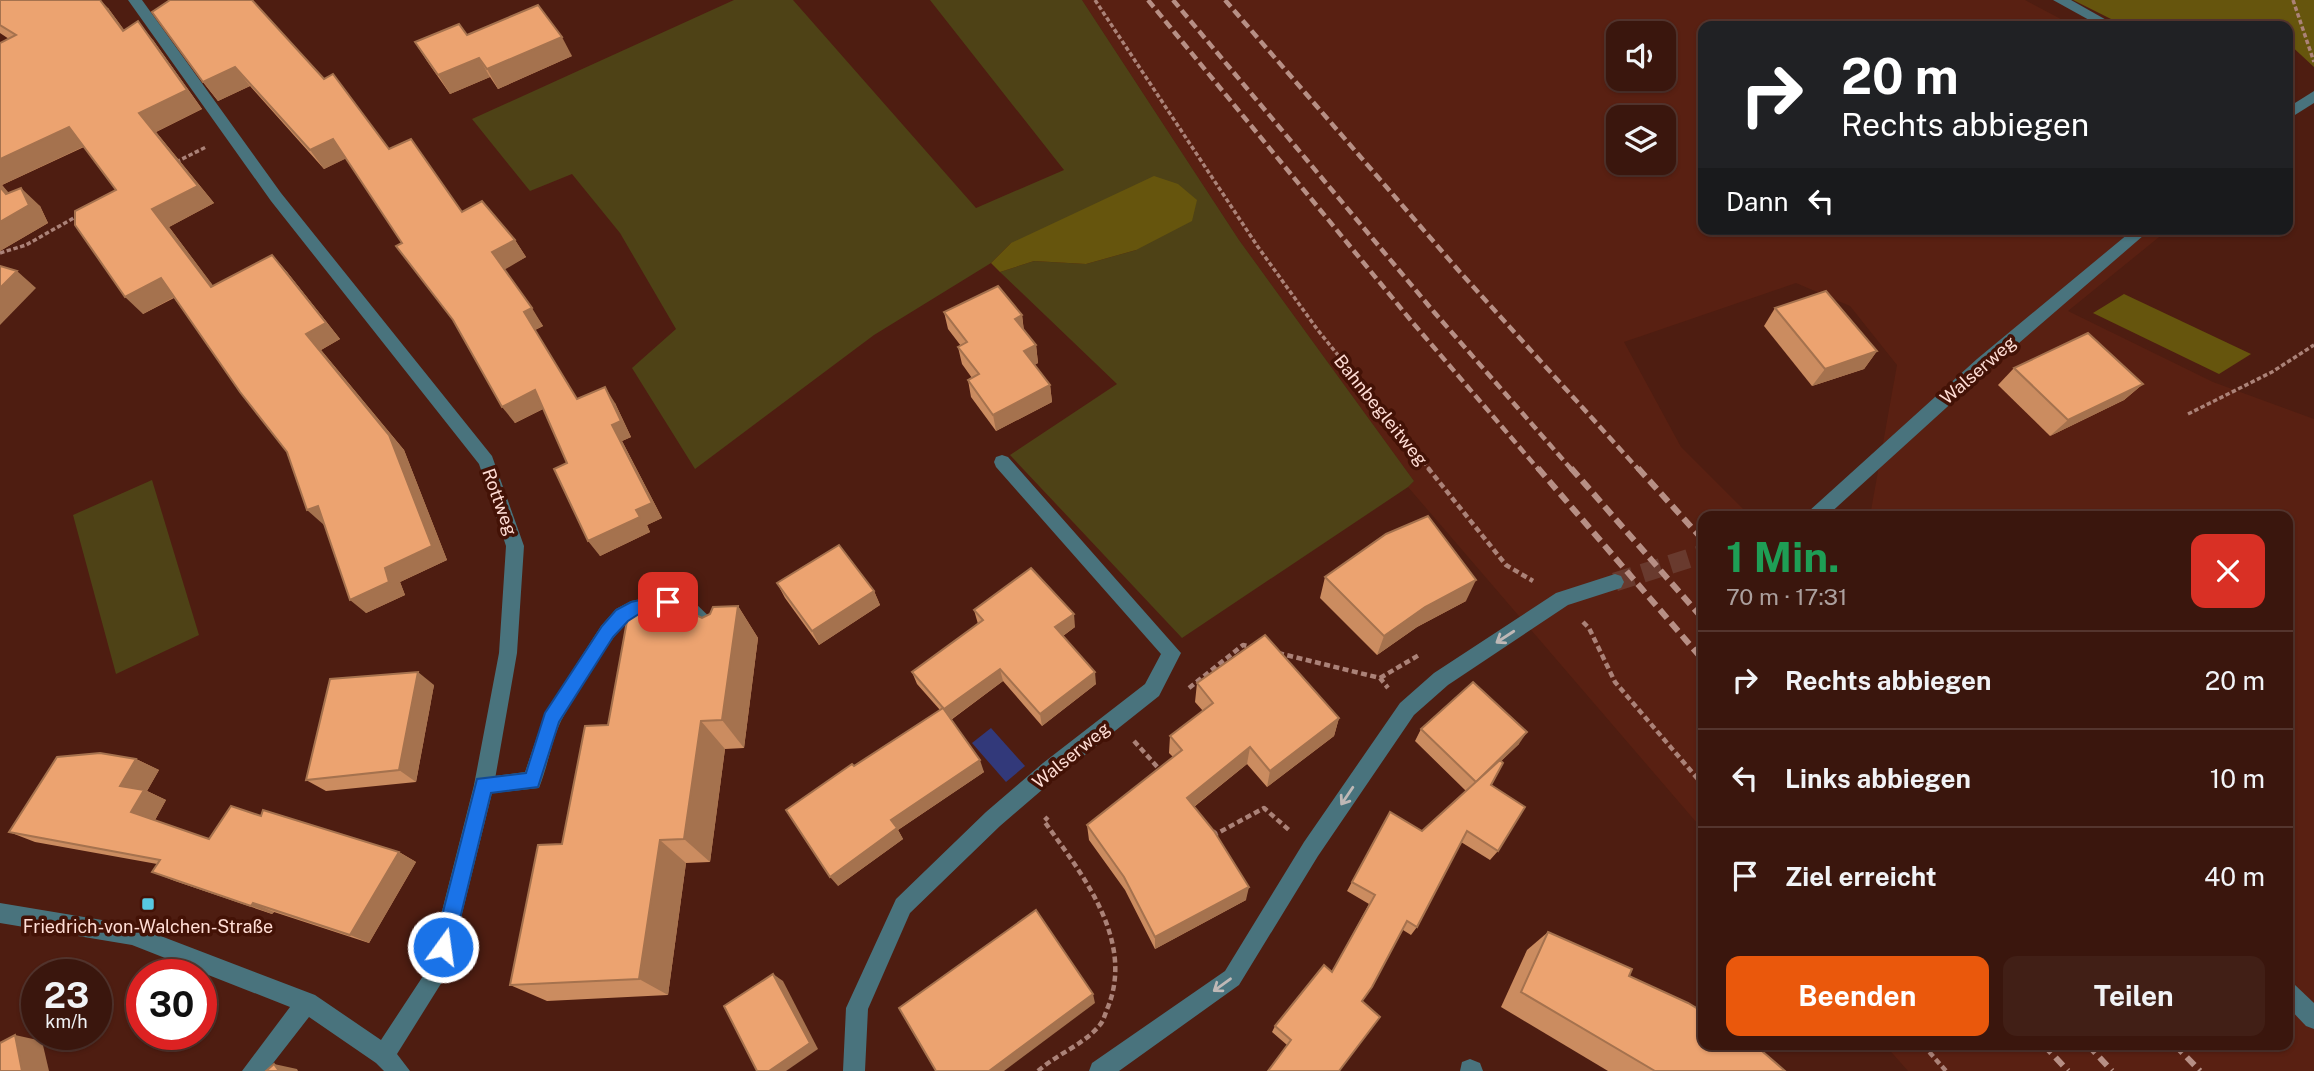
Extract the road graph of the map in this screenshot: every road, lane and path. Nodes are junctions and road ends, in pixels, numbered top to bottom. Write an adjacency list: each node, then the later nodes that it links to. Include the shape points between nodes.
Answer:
1 (135, 0): 9 (street, Rottweg)
2 (1095, 0): 19 (path, Bahnbegleitweg, via 1317,329 1506,565)
3 (2060, 0): 5 (street)
4 (2293, 0): 6 (path)
5 (2100, 21)
6 (2314, 62)
7 (2314, 96): 8 (street)
8 (2293, 111)
9 (231, 134): 10 (path); 28 (street, Rottweg, via 486,461 515,546 508,653)
10 (174, 163)
11 (83, 213): 13 (path, via 26,245)
12 (2137, 235): 17 (street, Walserweg, via 1983,364)
13 (0, 253)
14 (2314, 345): 15 (path, via 2272,372)
15 (2188, 414)
16 (1002, 462): 39 (street, Walserweg, via 1172,653 1152,690 993,819 903,906 857,1008)
17 (1821, 511)
18 (1615, 582): 19 (street)
19 (1562, 599): 24 (street, one-way to 24, via 1441,679); 27 (path, Bahnbegleitweg, via 1589,628 1615,682)
20 (723, 639): 28 (street, via 685,605 653,603 622,615 552,719 532,781)
21 (1255, 648): 23 (path, via 1243,645)
22 (1268, 651): 24 (path, via 1380,678)
23 (1179, 696)
24 (1407, 709): 31 (street, one-way to 31)
25 (1130, 736): 26 (path)
26 (1164, 775)
27 (1698, 779)
28 (484, 785): 37 (street, Rottweg, via 436,974)
29 (1051, 812): 40 (path, via 1044,821 1097,897 1116,951 1114,986 1101,1024)
30 (1207, 824): 31 (path, via 1216,834 1264,808)
31 (1311, 849): 41 (street, one-way to 41, via 1232,978)
32 (0, 913): 34 (street, via 132,935)
33 (2293, 997): 35 (street)
34 (307, 1003): 37 (street); 38 (street)
35 (2314, 1018)
36 (1927, 1050): 42 (path)
37 (391, 1063)
38 (253, 1071)
39 (854, 1071)
40 (1038, 1071)
41 (1100, 1071)
42 (1945, 1071)

